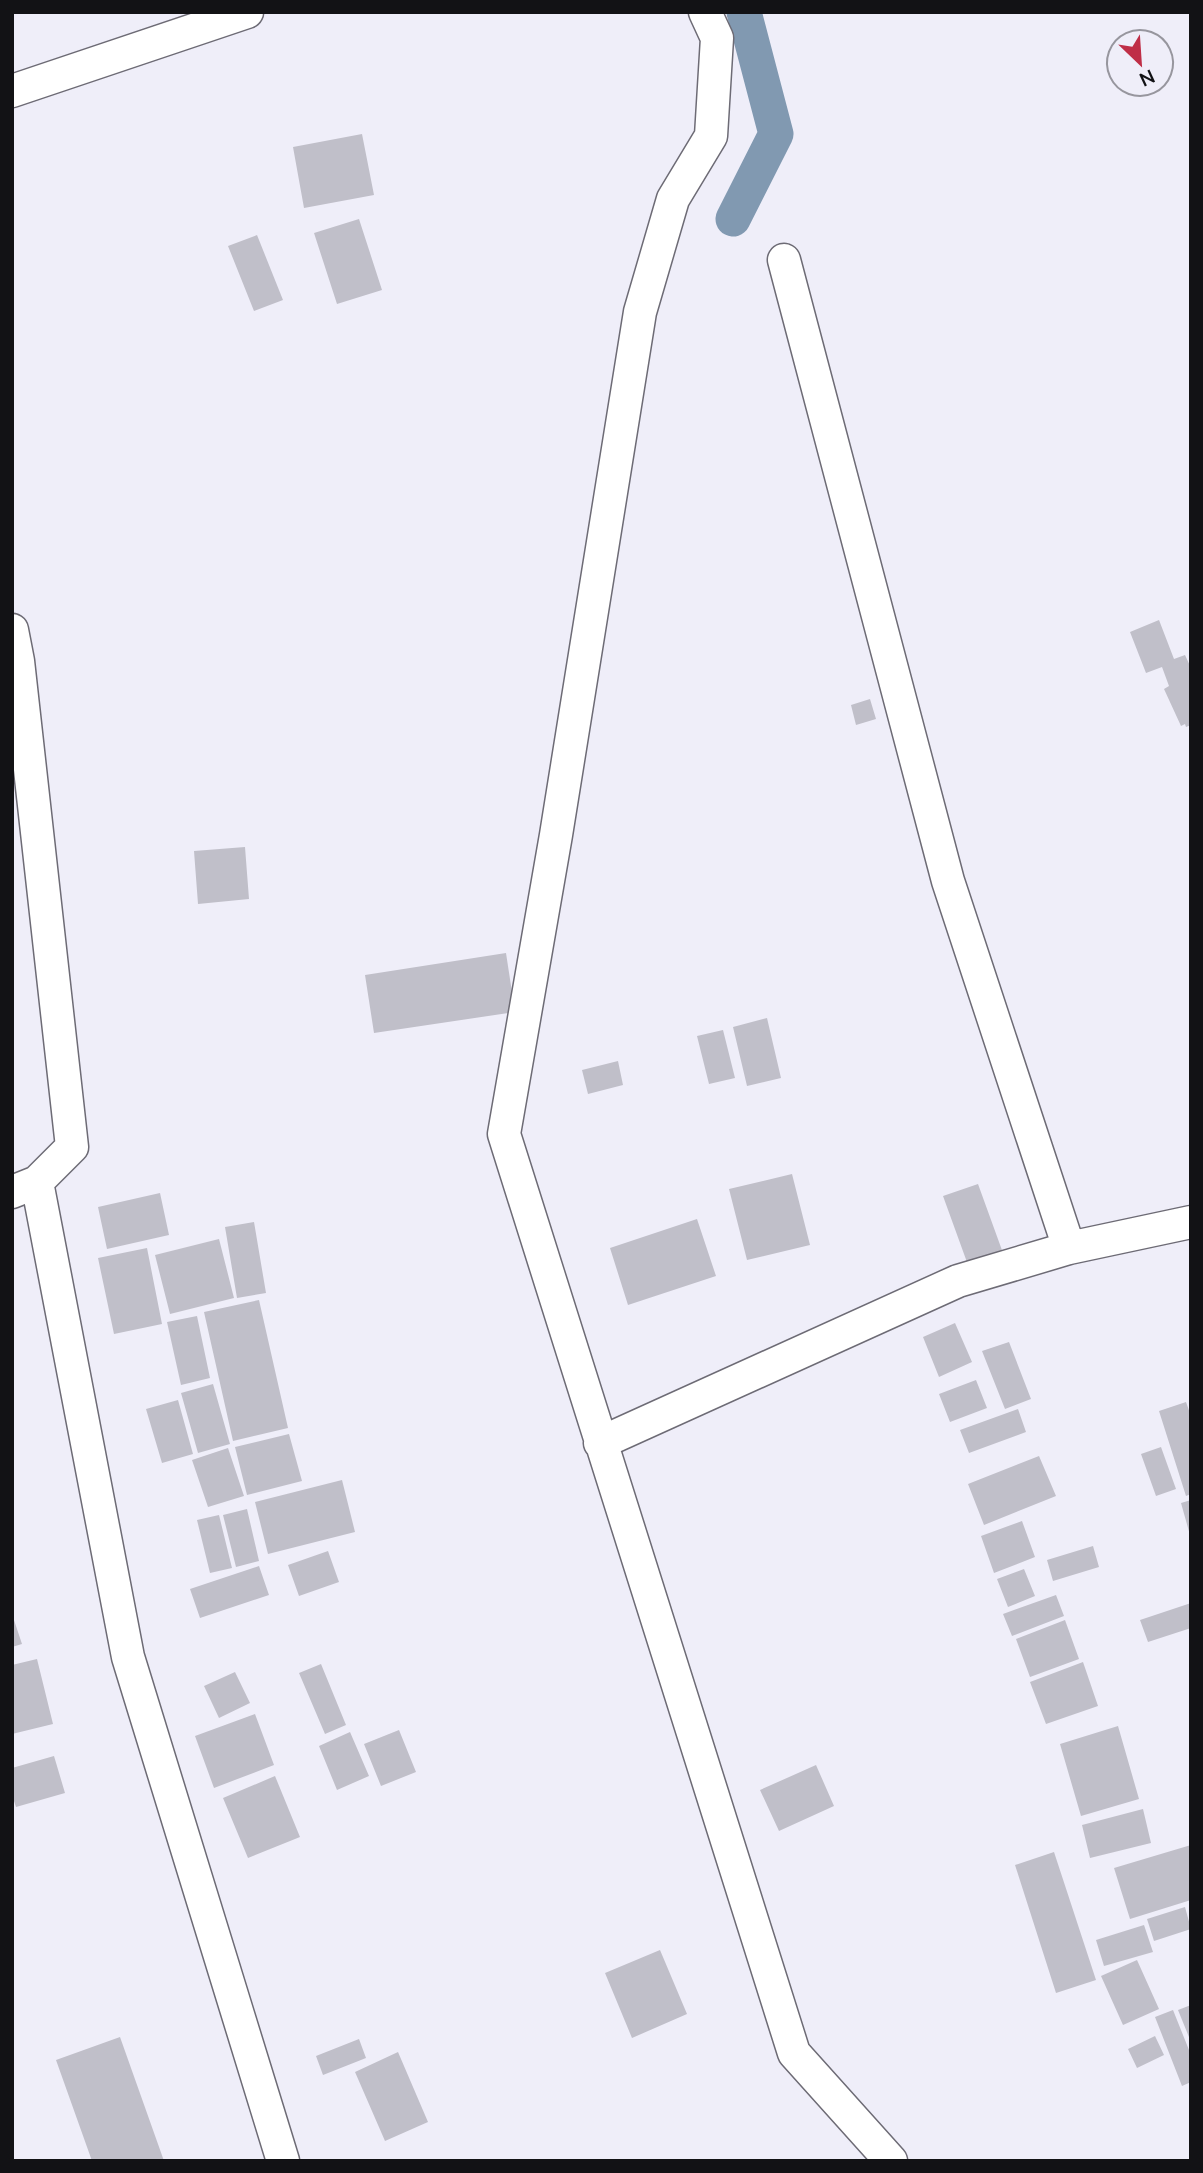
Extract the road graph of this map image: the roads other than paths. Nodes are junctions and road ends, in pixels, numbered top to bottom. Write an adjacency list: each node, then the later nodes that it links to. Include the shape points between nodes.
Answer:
1 (247, 12): 3 (street)
2 (705, 12): 9 (street, via 717,38 711,136 673,199 640,312 503,1134)
3 (12, 91)
4 (784, 260): 8 (street, via 948,881)
5 (12, 630): 6 (street, via 72,1147)
6 (25, 1187): 10 (street, via 128,1657)
7 (1191, 1222): 8 (street)
8 (1069, 1248): 9 (street, via 958,1281)
9 (600, 1443): 11 (street, via 794,2053)
10 (283, 2161)
11 (891, 2161)

